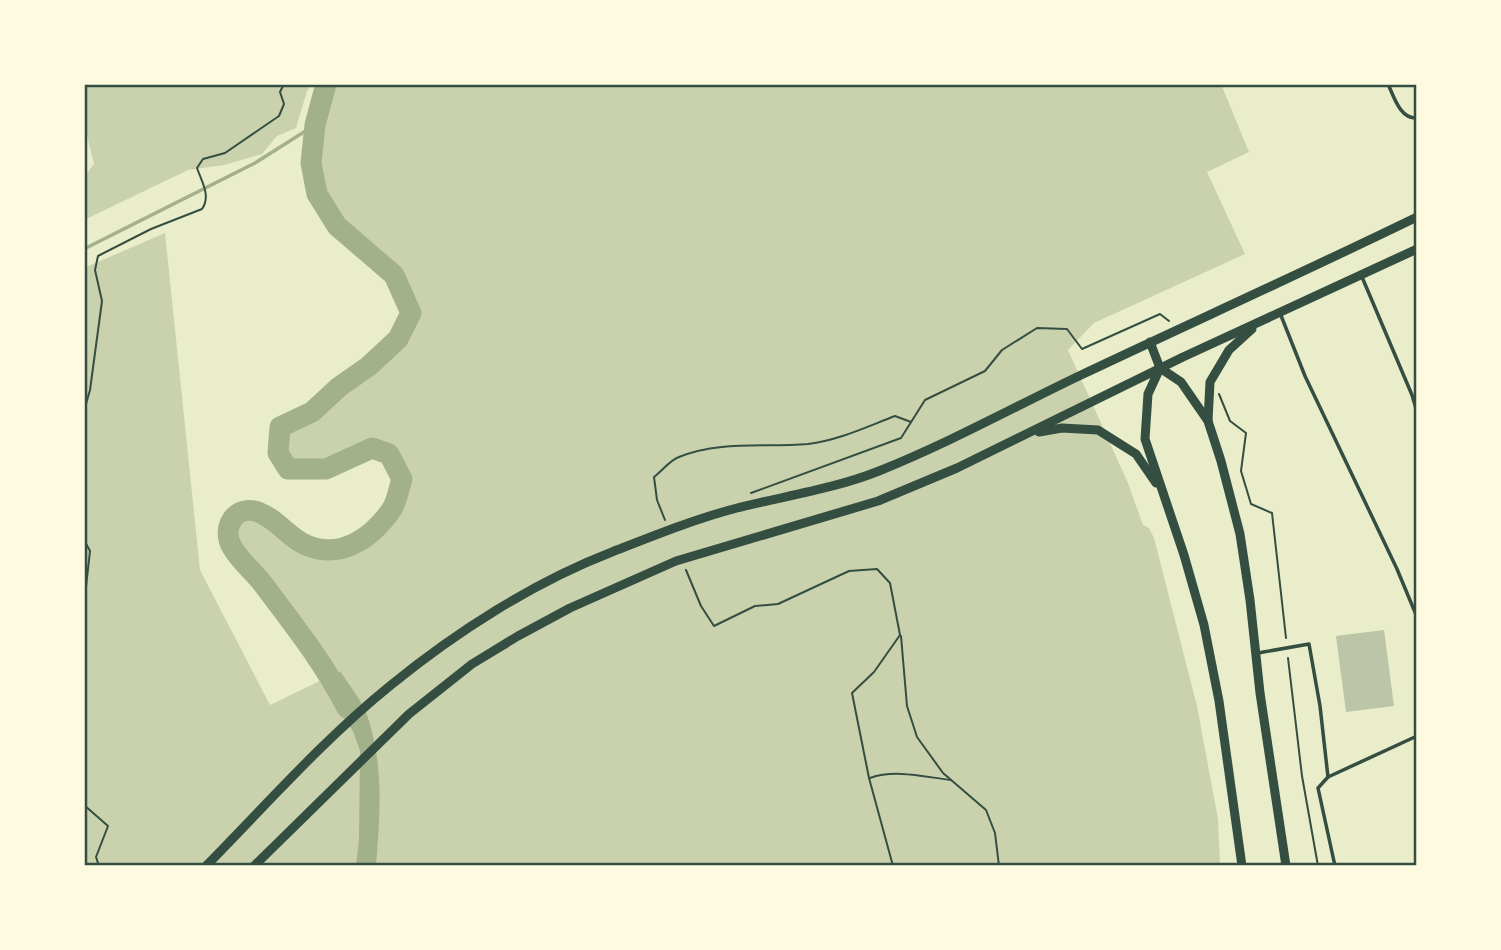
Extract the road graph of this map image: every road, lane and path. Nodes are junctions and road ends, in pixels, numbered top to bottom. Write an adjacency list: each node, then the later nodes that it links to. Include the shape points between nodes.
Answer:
1 (284, 84): 13 (path, via 279,116 225,153 203,159 197,169 206,194 202,209 99,256 95,270 102,301)
2 (1388, 84): 3 (lane, via 1405,115)
3 (1417, 118)
4 (1417, 217): 9 (main road)
5 (1417, 249): 6 (main road)
6 (1362, 275): 7 (main road); 14 (lane)
7 (1280, 312): 8 (main road); 24 (lane)
8 (1258, 323): 11 (main road); 12 (main road, via 1229,350 1210,382)
9 (1173, 331): 10 (main road); 16 (path, via 1169,320 1160,314 1082,349 1067,329 1037,328 1002,350 985,371 925,400)
10 (1150, 342): 11 (main road); 34 (main road, via 946,443 874,473 735,509 607,554 504,606 389,686)
11 (1160, 368): 15 (main road, via 1181,382); 17 (main road); 18 (main road, via 1148,394 1145,439)
12 (1210, 391): 15 (main road); 26 (path, via 1221,394 1230,421 1246,433 1241,471 1251,504 1272,513)
13 (84, 411)
14 (1417, 412)
15 (1208, 421): 27 (main road, via 1240,534)
16 (911, 422): 19 (path, via 901,438); 20 (path, via 895,416 852,434 810,443 720,446 677,457 654,477)
17 (1027, 434): 18 (main road, via 1062,428 1098,430 1136,454); 35 (main road, via 878,501 676,561 528,630 471,664 409,714)
18 (1161, 491): 38 (main road, via 1204,625)
19 (747, 494)
20 (667, 524)
21 (84, 540): 23 (path, via 90,551)
22 (687, 570): 25 (path, via 714,626 755,606 778,604 849,571 877,569 890,583)
23 (84, 605)
24 (1417, 617)
25 (900, 635): 30 (path, via 874,672 852,693); 31 (path, via 907,706 917,737)
26 (1287, 648): 27 (lane); 29 (lane, via 1309,644); 40 (path)
27 (1256, 653): 39 (main road)
28 (1417, 736): 29 (lane)
29 (1328, 777): 41 (lane, via 1318,789)
30 (869, 779): 31 (path, via 898,774); 36 (path)
31 (952, 780): 37 (path, via 986,810 995,833)
32 (84, 805): 33 (path, via 108,827 96,857)
33 (99, 866)
34 (206, 866)
35 (254, 866)
36 (893, 866)
37 (999, 866)
38 (1242, 866)
39 (1286, 866)
40 (1318, 866)
41 (1335, 866)

